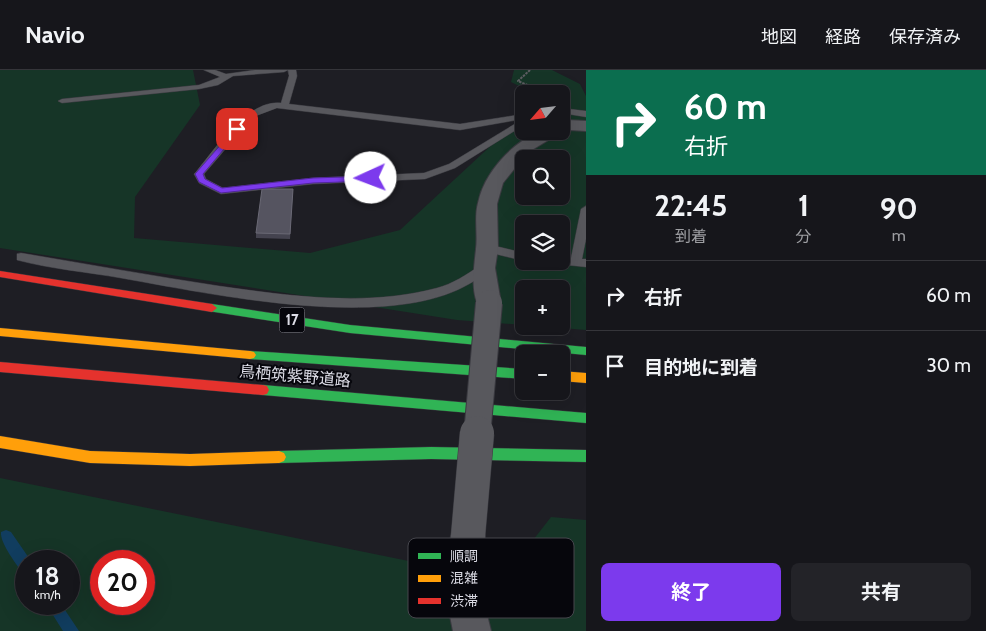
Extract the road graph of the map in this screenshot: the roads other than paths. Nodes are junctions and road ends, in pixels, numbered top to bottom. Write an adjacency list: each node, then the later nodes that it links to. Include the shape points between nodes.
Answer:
1 (208, 70): 4 (lane)
2 (284, 70): 4 (lane)
3 (292, 70): 6 (lane)
4 (225, 76): 5 (lane, via 199,87)
5 (62, 101)
6 (286, 105): 9 (lane, via 451,126); 12 (lane, via 260,109 250,115 199,174 202,181 221,190 230,190 313,180 426,176 452,166)
7 (570, 111): 8 (lane)
8 (586, 114)
9 (515, 118)
10 (570, 125): 11 (street)
11 (586, 126)
12 (515, 127)
13 (536, 140): 17 (street, via 520,149 494,182 487,204)
14 (586, 209): 18 (lane)
15 (22, 257): 17 (lane, via 249,295 317,302 382,301 432,294 461,284)
16 (515, 257): 17 (lane)
17 (486, 258): 29 (street, bridge, via 489,302)
18 (581, 263)
19 (0, 274): 21 (main road, 17, via 350,329)
20 (0, 332): 23 (main road, 鳥栖筑紫野道路, via 267,357)
21 (586, 352)
22 (0, 367): 26 (main road, 鳥栖筑紫野道路)
23 (515, 373)
24 (570, 377): 25 (main road)
25 (586, 378)
26 (586, 418)
27 (0, 442): 28 (main road, via 90,457 190,460 431,453)
28 (586, 456)
29 (468, 538)
30 (469, 618): 31 (street, bridge)
31 (472, 631)

